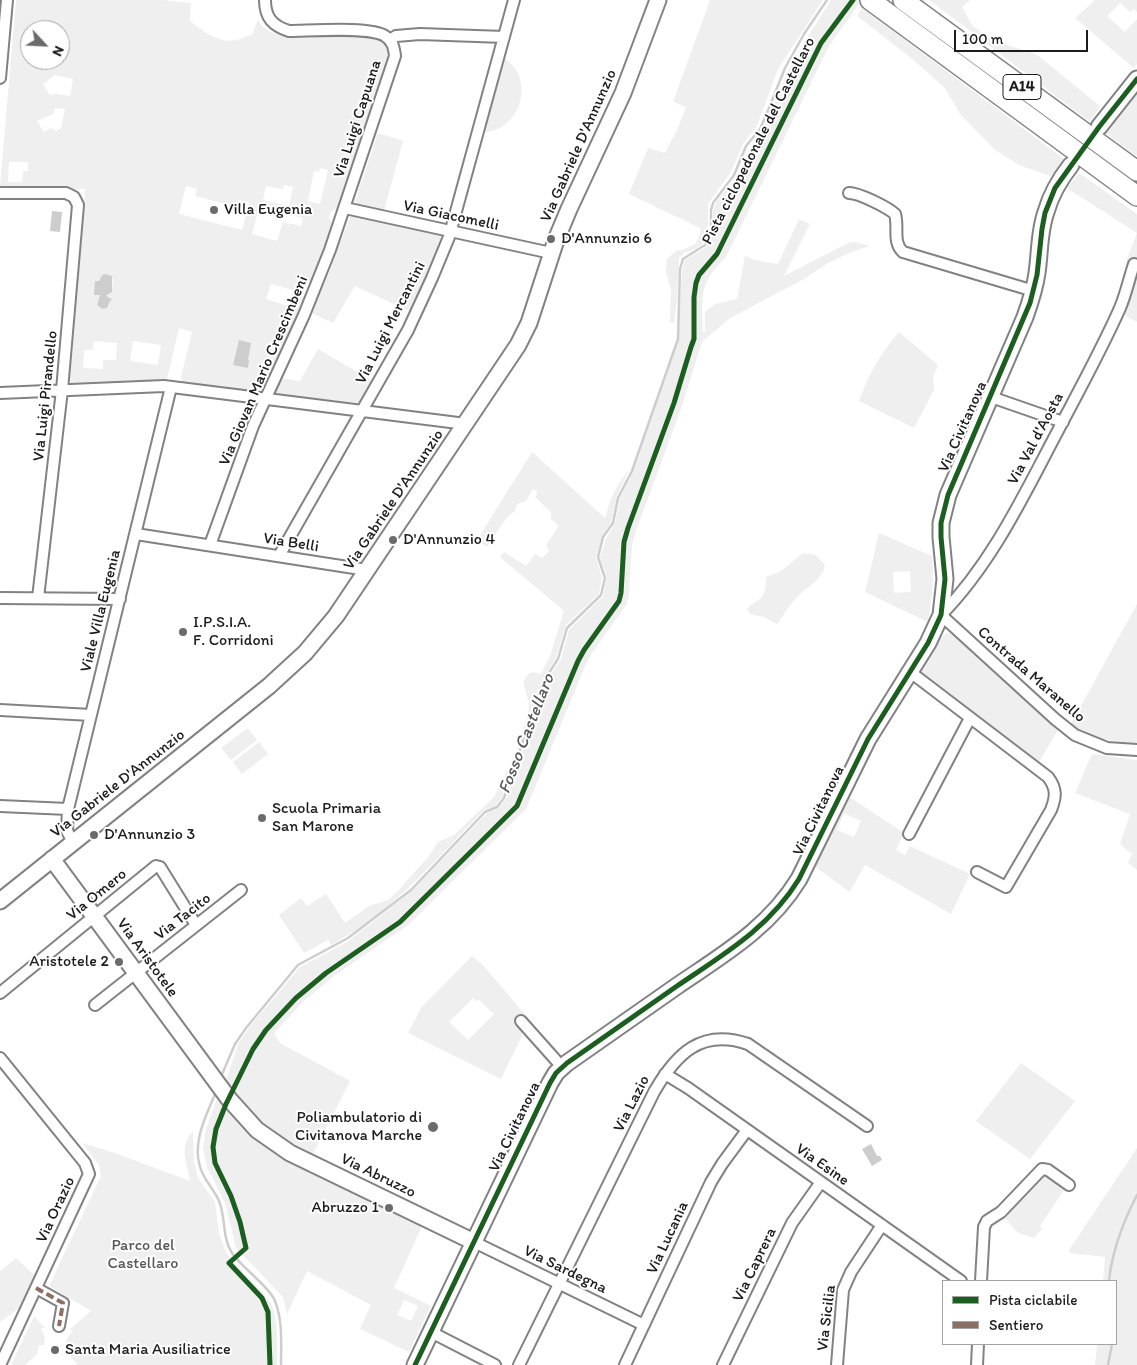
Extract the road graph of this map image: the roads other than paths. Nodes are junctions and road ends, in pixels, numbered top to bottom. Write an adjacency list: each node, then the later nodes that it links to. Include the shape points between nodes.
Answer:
1 (7, 0): 9 (street)
2 (265, 0): 8 (street, Via Luigi Capuana, via 271,22 289,31 372,31)
3 (514, 0): 7 (street, Via Luigi Mercantini)
4 (658, 0): 19 (street, Via Gabriele D'Annunzio, via 633,69)
5 (870, 0): 16 (highway, A14)
6 (903, 0): 13 (highway, A14)
7 (504, 37): 8 (street, Via Luigi Capuana, via 420,34 396,36); 18 (street, Via Luigi Mercantini)
8 (390, 40): 17 (street, Via Luigi Capuana, via 394,50 393,64)
9 (0, 78)
10 (1137, 79): 11 (street)
11 (1099, 127)
12 (1071, 164): 21 (street, Via Civitanova, via 1055,188 1045,214)
13 (1137, 172)
14 (0, 193): 23 (street, Via Luigi Pirandello, via 66,193 74,197 78,205)
15 (849, 193): 21 (street, via 862,196 895,214 896,242 903,252)
16 (1137, 196)
17 (345, 208): 18 (street, Via Giacomelli); 26 (street, Via Giovan Mario Crescimbeni, via 314,292)
18 (450, 231): 19 (street, Via Giacomelli); 27 (street, Via Luigi Mercantini, via 418,311)
19 (551, 253): 29 (street, Via Gabriele D'Annunzio, via 521,340)
20 (1134, 264): 28 (street, Via Val d'Aosta, via 1121,306)
21 (1034, 291): 25 (street, Via Civitanova)
22 (171, 387): 23 (street); 26 (street); 30 (street, Viale Villa Eugenia)
23 (62, 390): 24 (street); 35 (street, Via Luigi Pirandello)
24 (0, 393)
25 (990, 397): 28 (street); 37 (street, Via Civitanova, via 943,509 940,537 945,579)
26 (265, 399): 27 (street); 31 (street, Via Giovan Mario Crescimbeni)
27 (362, 411): 29 (street); 32 (street, Via Luigi Mercantini)
28 (1063, 422): 37 (street, Via Val d'Aosta, via 991,551)
29 (466, 424): 33 (street, Via Gabriele D'Annunzio)
30 (136, 534): 31 (street, Via Belli); 36 (street, Viale Villa Eugenia)
31 (210, 545): 32 (street, Via Belli)
32 (279, 556): 33 (street, Via Belli)
33 (367, 570): 46 (street, Via Gabriele D'Annunzio, via 326,630 294,664)
34 (0, 598): 35 (street)
35 (38, 598): 36 (street)
36 (120, 599): 40 (street, Viale Villa Eugenia)
37 (941, 615): 38 (street, Via Civitanova, via 928,643); 42 (street, Contrada Maranello, via 1075,735 1107,748)
38 (909, 671): 41 (street); 58 (street, Via Civitanova, via 868,739 800,879 775,912 732,948)
39 (0, 710): 40 (street)
40 (91, 715): 44 (street, Viale Villa Eugenia)
41 (970, 718): 45 (street); 48 (street, via 1048,777 1056,797 1006,887)
42 (1137, 750)
43 (0, 806): 44 (street)
44 (68, 809): 46 (street, Viale Villa Eugenia, via 67,832)
45 (908, 834)
46 (73, 842): 47 (street, Via Gabriele D'Annunzio)
47 (52, 858): 50 (street, Via Gabriele D'Annunzio); 51 (street, Via Aristotele)
48 (977, 872)
49 (241, 890): 52 (street, Via Tacito)
50 (0, 901)
51 (94, 916): 52 (street, Via Omero, via 157,866); 53 (street, Via Aristotele); 54 (street, Via Omero)
52 (196, 925): 53 (street, Via Tacito)
53 (136, 973): 55 (street, Via Tacito); 60 (street, Via Aristotele)
54 (0, 992)
55 (96, 1005)
56 (521, 1021): 58 (street)
57 (0, 1058): 70 (street, Via Orazio, via 85,1163 89,1174)
58 (562, 1066): 66 (street, Via Civitanova, via 550,1083)
59 (665, 1074): 61 (street, Via Lazio, via 681,1055 702,1041 717,1038 737,1040 757,1049); 62 (street, Via Esine); 69 (street, Via Lazio)
60 (227, 1096): 66 (street, Via Abruzzo, via 257,1130 290,1153)
61 (867, 1126)
62 (747, 1130): 63 (street, Via Esine); 71 (street, Via Lucania, via 711,1182)
63 (821, 1182): 65 (street, Via Esine); 80 (street, Via Caprera, via 792,1223)
64 (1069, 1185): 68 (street, via 1042,1169 1001,1212 987,1221)
65 (882, 1225): 67 (street, Via Esine); 81 (street, Via Sicilia, via 850,1272 843,1290)
66 (474, 1242): 69 (street, Via Sardegna); 73 (street, Via Civitanova)
67 (960, 1280)
68 (981, 1280)
69 (559, 1284): 71 (street, Via Sardegna); 78 (street, Via Lazio)
70 (36, 1288): 72 (street, via 62,1303); 75 (street, Via Orazio)
71 (644, 1325): 79 (street, Via Lucania)
72 (59, 1326)
73 (431, 1332): 76 (street, Via Civitanova); 77 (street)
74 (978, 1345): 82 (street)
75 (0, 1365)
76 (415, 1365)
77 (495, 1365)
78 (519, 1365)
79 (625, 1365)
80 (724, 1365)
81 (837, 1365)
82 (977, 1365)

